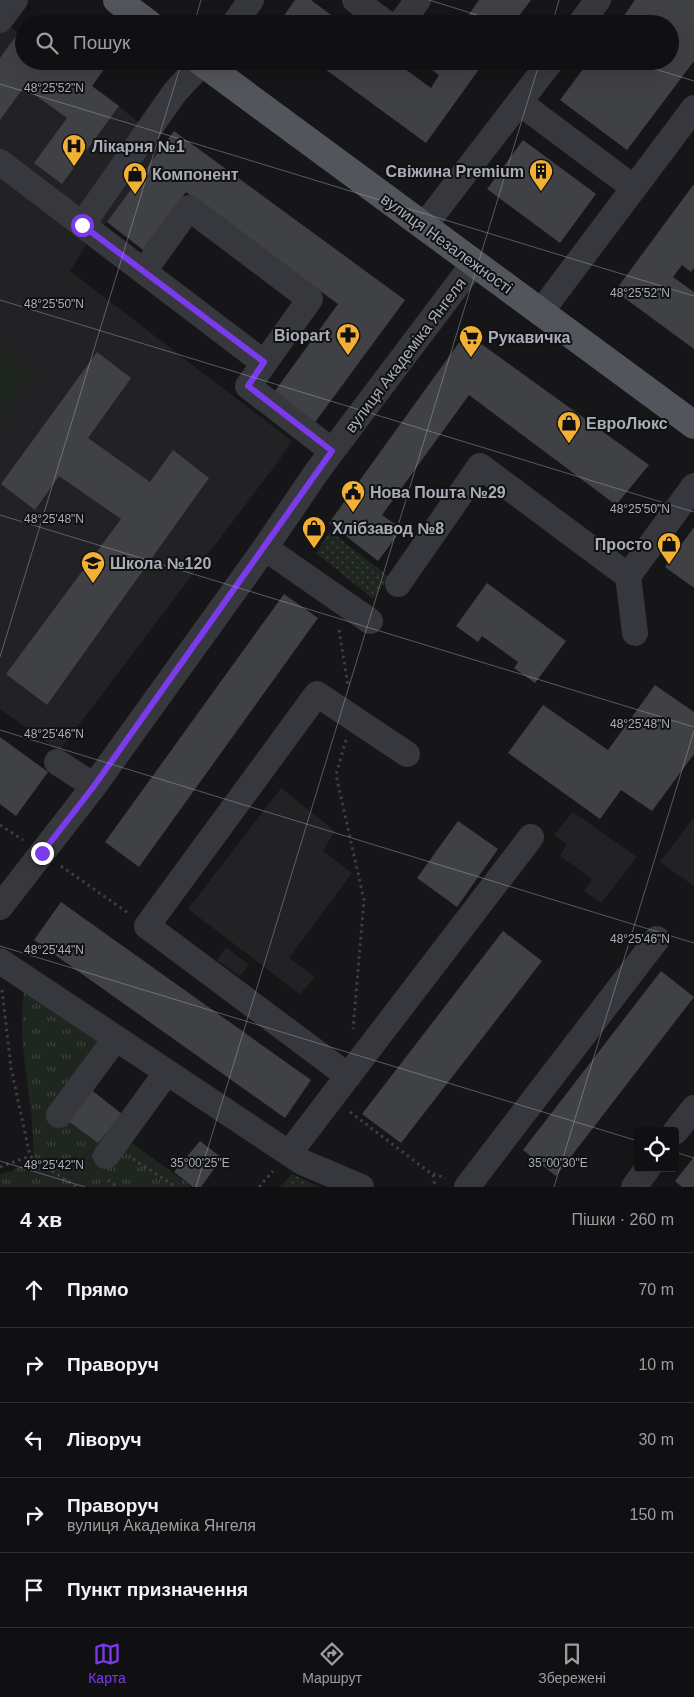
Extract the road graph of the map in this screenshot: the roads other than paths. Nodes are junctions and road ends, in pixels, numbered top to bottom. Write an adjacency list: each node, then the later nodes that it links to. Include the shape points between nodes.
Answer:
1 (15, 0): 10 (street)
2 (117, 0): 6 (main road)
3 (355, 0): 7 (street)
4 (418, 0): 8 (street)
5 (598, 0): 9 (street)
6 (137, 15)
7 (375, 15)
8 (407, 15)
9 (587, 15)
10 (0, 20)
11 (195, 70): 18 (street, via 175,92)
12 (213, 70): 19 (main road, вулиця Незалежності)
13 (544, 70): 14 (street)
14 (520, 102): 17 (street); 19 (street)
15 (694, 108): 17 (street)
16 (0, 162): 18 (street)
17 (634, 188): 22 (street)
18 (82, 225): 21 (street)
19 (424, 226): 20 (main road, вулиця Незалежності)
20 (474, 262): 22 (main road, вулиця Незалежності); 25 (street, вулиця Академіка Янгеля)
21 (144, 271): 23 (street); 23 (street, via 189,208 310,299)
22 (540, 313): 24 (main road, вулиця Незалежності)
23 (264, 362): 25 (street, via 248,386)
24 (694, 425)
25 (332, 451): 27 (street, вулиця Академіка Янгеля)
26 (694, 486): 28 (street)
27 (265, 548): 30 (street); 34 (street, вулиця Академіка Янгеля)
28 (628, 576): 29 (street, via 480,466); 31 (street)
29 (398, 584)
30 (370, 621)
31 (634, 633)
32 (407, 754): 41 (street, via 317,694 146,926)
33 (57, 762): 34 (street)
34 (94, 786): 36 (street, вулиця Академіка Янгеля)
35 (531, 837): 41 (street)
36 (0, 907)
37 (656, 939): 49 (street)
38 (1, 974): 39 (street)
39 (116, 1038): 40 (street); 43 (street)
40 (167, 1072): 45 (street); 46 (street)
41 (348, 1076): 45 (street)
42 (694, 1108): 44 (street)
43 (59, 1115)
44 (679, 1127)
45 (290, 1152): 48 (street, via 302,1162)
46 (114, 1164)
47 (645, 1172): 50 (street)
48 (361, 1187)
49 (467, 1187)
50 (634, 1187)

